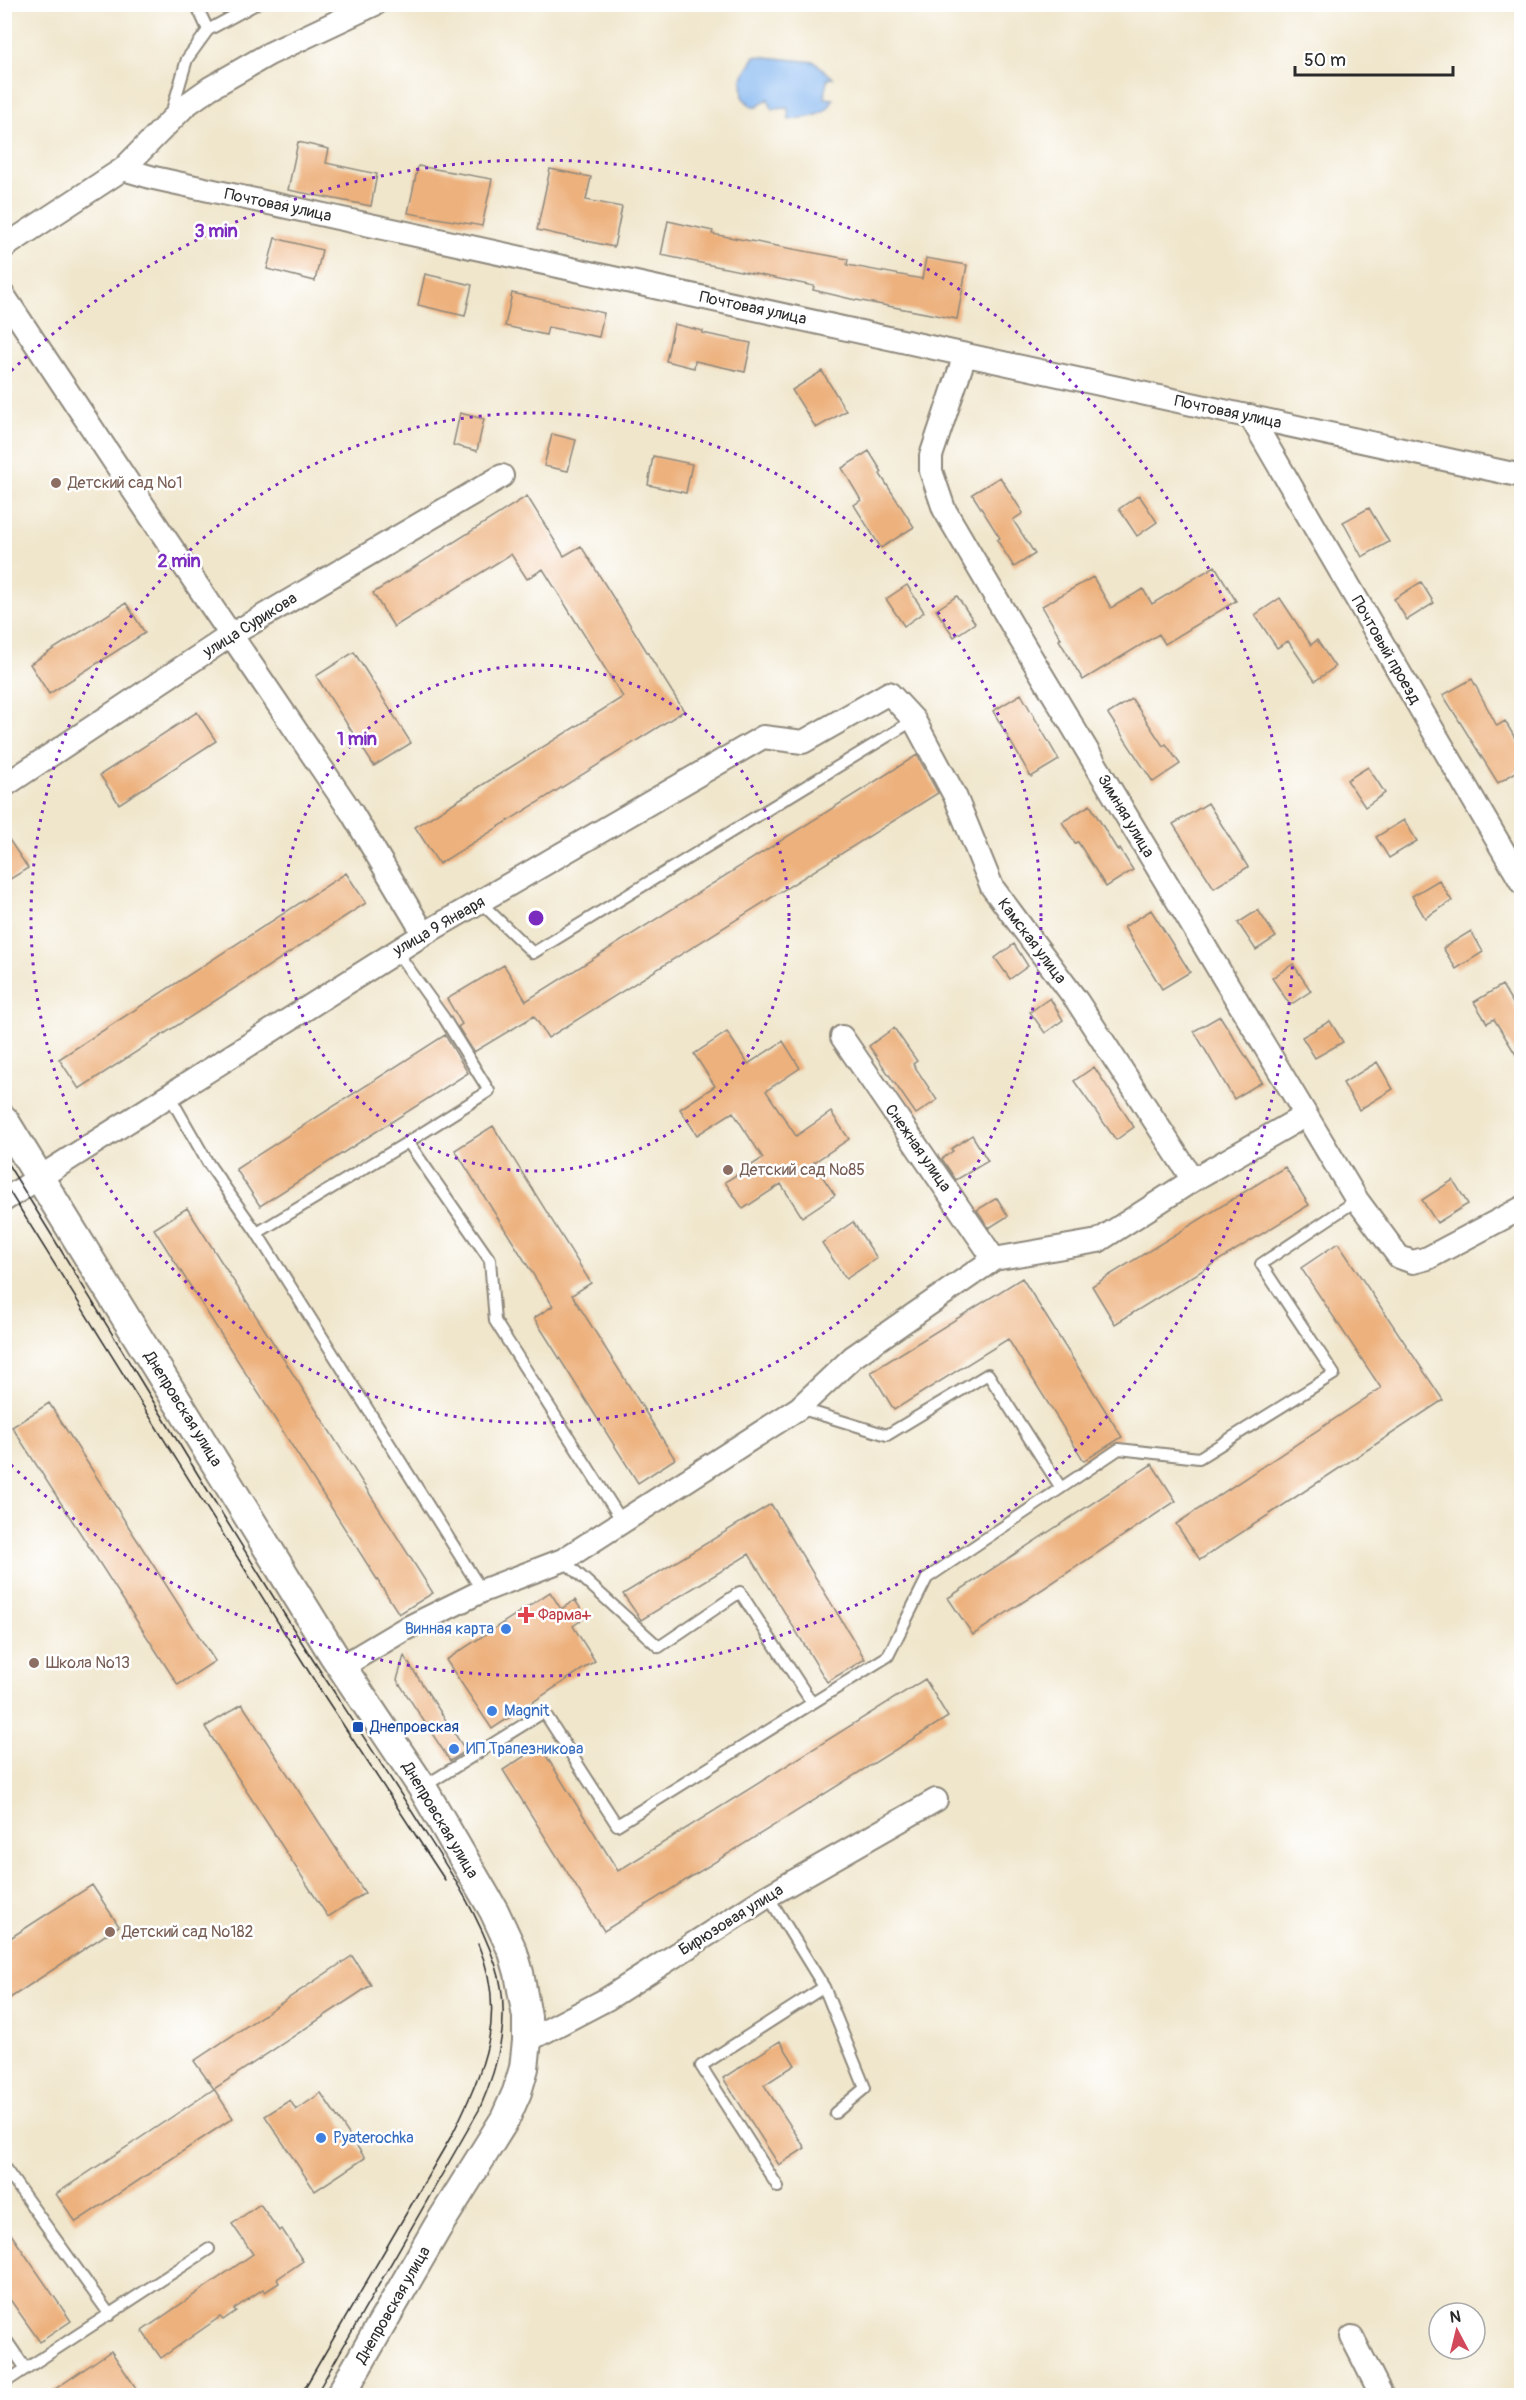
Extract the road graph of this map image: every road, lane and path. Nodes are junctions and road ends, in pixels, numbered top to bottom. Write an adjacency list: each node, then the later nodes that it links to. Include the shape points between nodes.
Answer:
1 (196, 4): 4 (lane)
2 (256, 4): 4 (lane)
3 (375, 4): 5 (street, via 260,58 210,88)
4 (208, 30): 5 (lane, via 187,59)
5 (168, 123): 6 (street)
6 (123, 169): 7 (street); 9 (street, Почтовая улица)
7 (4, 247)
8 (4, 296): 13 (street)
9 (965, 355): 10 (street, Почтовая улица); 23 (street, Зимняя улица, via 931,456 931,471 944,509)
10 (1250, 416): 12 (street, Почтовая улица); 17 (street, Почтовый проезд)
11 (502, 476): 13 (street, улица Сурикова)
12 (1521, 476)
13 (231, 635): 16 (street, улица Сурикова); 19 (street, via 352,813)
14 (889, 693): 15 (street, Камская улица); 18 (street, улица 9 Января, via 803,742 763,737)
15 (914, 720): 18 (lane, via 533,953); 27 (street, Камская улица, via 955,796 992,887 1077,1001)
16 (4, 786)
17 (1521, 884)
18 (480, 902): 19 (street, улица 9 Января)
19 (424, 934): 20 (street, улица 9 Января)
20 (396, 951): 22 (street, улица 9 Января); 25 (lane, via 489,1090)
21 (842, 1037): 32 (street, Снежная улица)
22 (169, 1095): 26 (street, улица 9 Января); 31 (lane, via 208,1163)
23 (1306, 1115): 27 (street); 29 (street, Зимняя улица)
24 (4, 1120): 26 (street, Днепровская улица)
25 (408, 1142): 31 (lane); 35 (lane, via 490,1260 495,1321)
26 (40, 1177): 28 (street, улица 9 Января); 38 (street, Днепровская улица)
27 (1193, 1180): 32 (street, via 1098,1241)
28 (4, 1200)
29 (1357, 1200): 30 (street, Зимняя улица, via 1399,1257 1413,1262 1428,1258); 34 (lane, via 1261,1264 1334,1374 1199,1458 1119,1449)
30 (1521, 1208)
31 (257, 1233): 37 (lane)
32 (994, 1259): 33 (street, via 854,1357)
33 (799, 1408): 34 (lane, via 886,1435 988,1374); 35 (street)
34 (1061, 1488): 39 (lane, via 927,1578 888,1656)
35 (622, 1521): 36 (street)
36 (563, 1560): 37 (street); 39 (lane, via 659,1647 740,1592)
37 (482, 1591): 38 (street, via 403,1630)
38 (341, 1667): 40 (street, Днепровская улица)
39 (812, 1703): 40 (lane, via 617,1825 544,1712)
40 (422, 1787): 44 (street, Днепровская улица, via 494,1911 513,1952 524,1995)
41 (936, 1800): 42 (street, Бирюзовая улица)
42 (768, 1896): 43 (lane); 44 (street, Бирюзовая улица, via 607,1999)
43 (824, 1987): 45 (lane, via 865,2088); 47 (lane, via 701,2066)
44 (527, 2041): 54 (street, Днепровская улица, via 521,2076 505,2119)
45 (835, 2114)
46 (4, 2167): 49 (lane)
47 (778, 2187)
48 (209, 2249): 49 (lane)
49 (110, 2315): 52 (lane)
50 (4, 2337): 52 (lane)
51 (1352, 2337): 55 (street)
52 (26, 2369): 53 (lane)
53 (4, 2383)
54 (340, 2396)
55 (1382, 2396)

